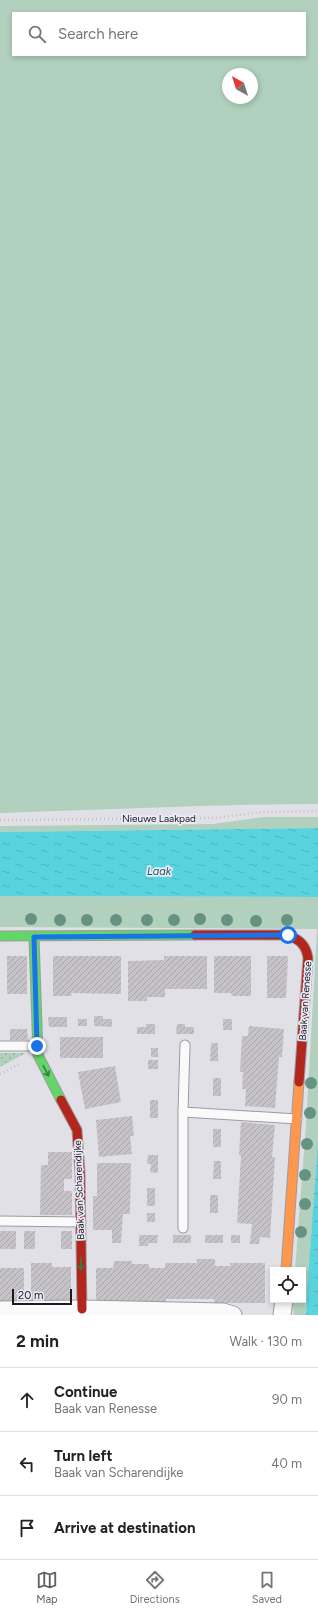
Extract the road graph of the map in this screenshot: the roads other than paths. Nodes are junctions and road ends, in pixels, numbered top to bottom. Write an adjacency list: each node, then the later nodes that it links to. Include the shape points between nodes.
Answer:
1 (0, 936): 2 (street, Baak van Renesse)
2 (34, 937): 5 (street, Baak van Scharendijke); 7 (street, Baak van Renesse, via 288,935 300,939 307,947 308,958)
3 (185, 1045): 6 (lane)
4 (0, 1046): 5 (lane)
5 (37, 1046): 9 (street, Baak van Scharendijke, one-way to 9, via 38,1054 77,1130)
6 (183, 1112): 7 (lane); 10 (lane)
7 (298, 1119): 11 (street, Baak van Renesse)
8 (0, 1221): 9 (lane)
9 (81, 1222): 13 (street, Baak van Scharendijke, one-way to 13)
10 (183, 1228)
11 (286, 1267)
12 (284, 1303): 16 (street)
13 (82, 1309): 14 (street); 15 (street, via 223,1312)
14 (0, 1310)
15 (233, 1315)
16 (282, 1315)

